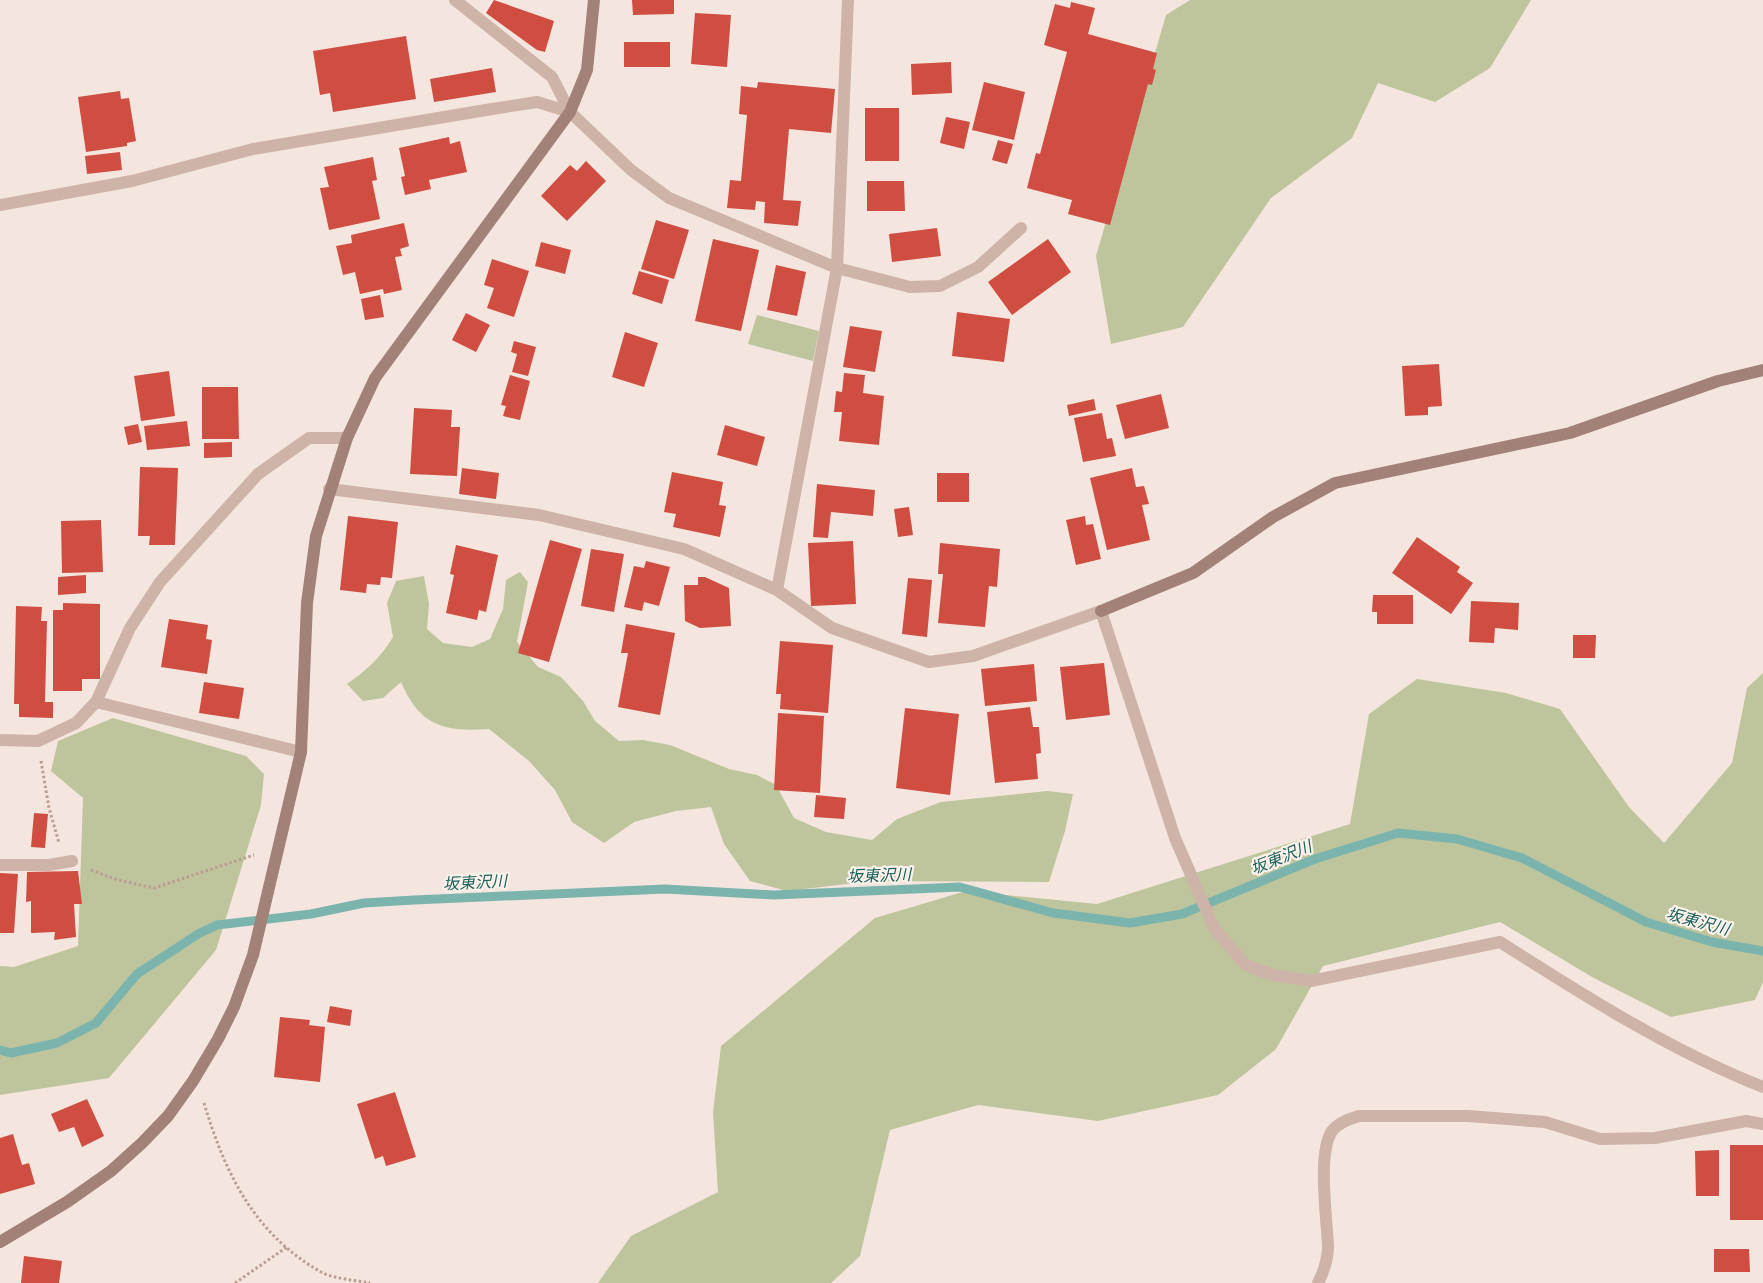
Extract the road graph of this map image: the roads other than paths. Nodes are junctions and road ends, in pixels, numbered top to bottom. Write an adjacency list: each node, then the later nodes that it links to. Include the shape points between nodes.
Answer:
1 (455, 0): 4 (street, via 552,78)
2 (594, 0): 4 (street, via 588,70)
3 (848, 0): 7 (street)
4 (570, 112): 5 (street, via 537,102 253,149 132,181); 7 (street, via 631,170 669,198); 9 (street, via 375,378)
5 (0, 205)
6 (1021, 228): 7 (street, via 978,267 940,286 910,287)
7 (837, 268): 11 (street)
8 (1763, 370): 12 (street, via 1718,381 1570,433 1335,483 1273,517 1193,573)
9 (347, 438): 10 (street); 13 (street, via 309,438 258,474 160,582 130,628)
10 (330, 489): 11 (street, via 539,516 684,549); 15 (street, via 316,536 307,603)
11 (777, 590): 12 (street, via 832,628 929,662 973,656)
12 (1101, 611): 18 (street, via 1174,838 1215,930 1246,965 1273,975 1311,981 1500,942 1589,999 1729,1074)
13 (96, 702): 14 (street, via 76,723 38,741); 15 (street)
14 (0, 740)
15 (301, 752): 20 (street, via 253,955 234,1007 193,1081 168,1116 111,1171)
16 (72, 861): 17 (street, via 49,865)
17 (0, 865)
18 (1763, 1087)
19 (1763, 1124): 21 (street, via 1746,1121 1655,1138 1600,1139 1545,1122 1468,1116 1359,1116 1344,1121 1332,1131 1325,1156 1323,1208 1328,1247 1326,1267)
20 (0, 1242)
21 (1318, 1283)

